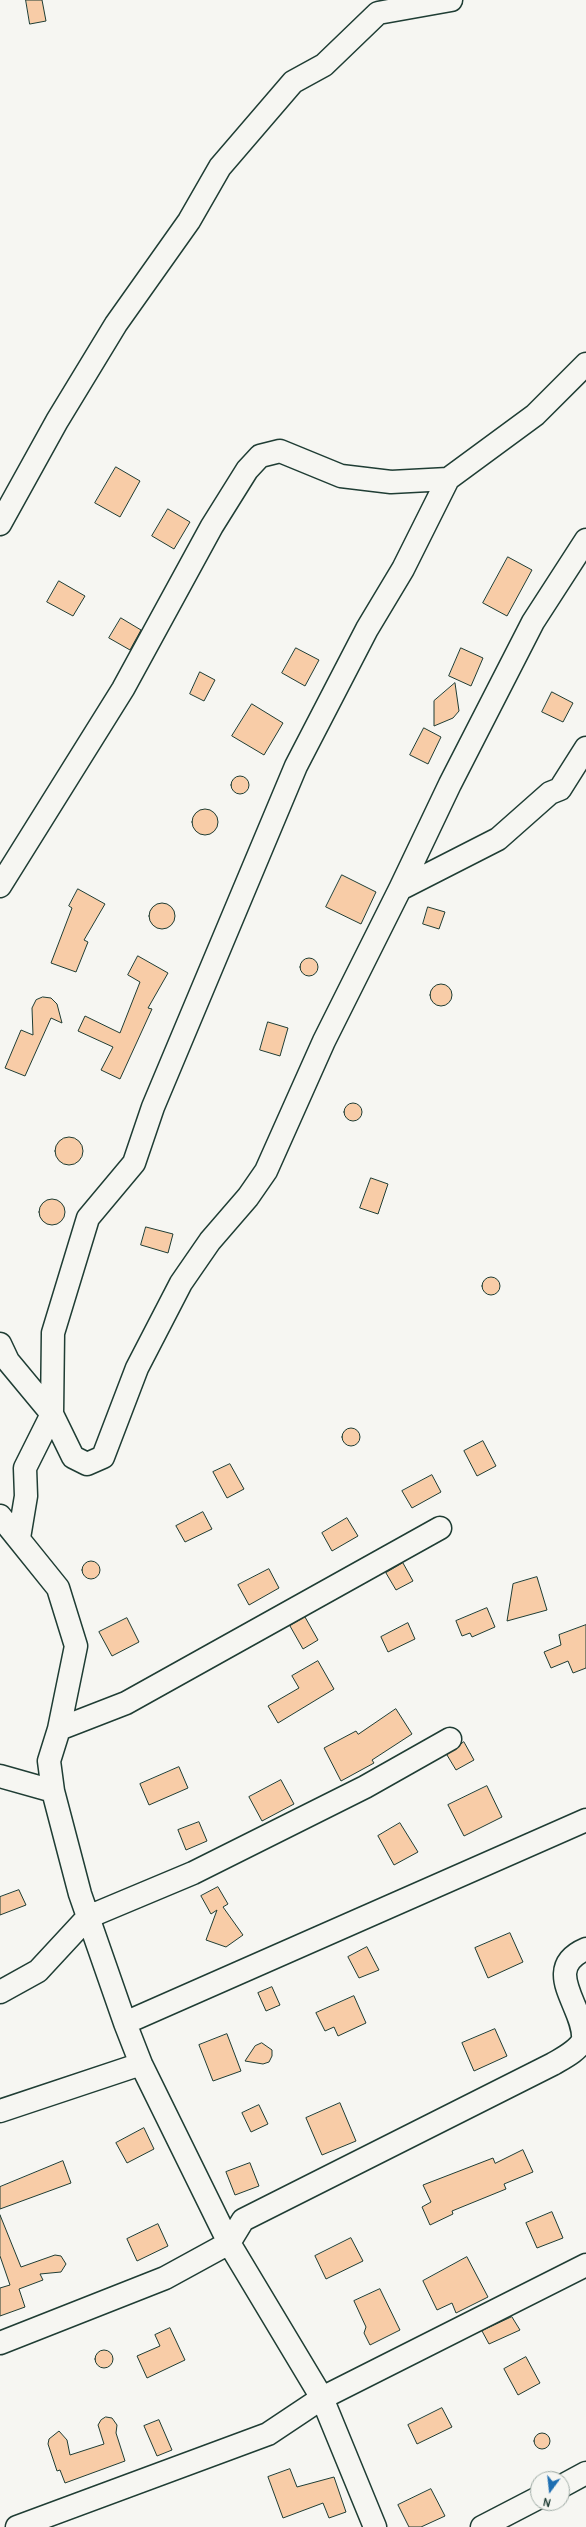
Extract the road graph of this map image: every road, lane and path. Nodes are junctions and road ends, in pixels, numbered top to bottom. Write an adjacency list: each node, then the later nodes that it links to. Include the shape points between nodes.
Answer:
1 (451, 0): 4 (street, via 378,13 324,65 293,82 225,161 189,221 116,324 57,421)
2 (586, 364): 3 (street, via 535,415)
3 (448, 479): 7 (street, via 391,482 341,476 280,451 260,456 247,470 212,526 123,689); 10 (street, via 403,569 367,629 296,766 153,1107 134,1163 88,1218 53,1333)
4 (0, 524)
5 (586, 540): 8 (street, via 533,622 450,784)
6 (586, 748): 8 (street, via 560,789 550,793 498,838)
7 (0, 886)
8 (400, 889): 10 (street, via 324,1041 266,1171 248,1197 210,1241 181,1283 137,1368 103,1457 87,1464 73,1457)
9 (0, 1344): 10 (street, via 8,1361)
10 (52, 1414): 13 (street, via 25,1468 26,1496)
11 (0, 1516): 13 (street)
12 (440, 1528): 14 (street, via 126,1703)
13 (19, 1538): 14 (street, via 58,1588 76,1646)
14 (59, 1729): 17 (street, via 49,1761)
15 (450, 1739): 19 (street, via 365,1787 193,1873)
16 (0, 1776): 17 (street)
17 (54, 1791): 19 (street)
18 (586, 1820): 22 (street)
19 (88, 1917): 21 (street, via 38,1971); 22 (street)
20 (586, 1949): 25 (street, via 575,1954 567,1964 567,1979 586,2024 583,2040 574,2051 243,2220)
21 (0, 1992)
22 (125, 2023): 23 (street)
23 (141, 2064): 24 (street); 25 (street)
24 (0, 2111)
25 (229, 2243): 27 (street, via 164,2278); 28 (street)
26 (586, 2265): 28 (street)
27 (0, 2343)
28 (322, 2398): 32 (street, via 268,2434); 33 (street)
29 (586, 2473): 30 (street)
30 (570, 2482)
31 (530, 2502): 34 (street)
32 (17, 2527)
33 (375, 2527)
34 (482, 2527)

